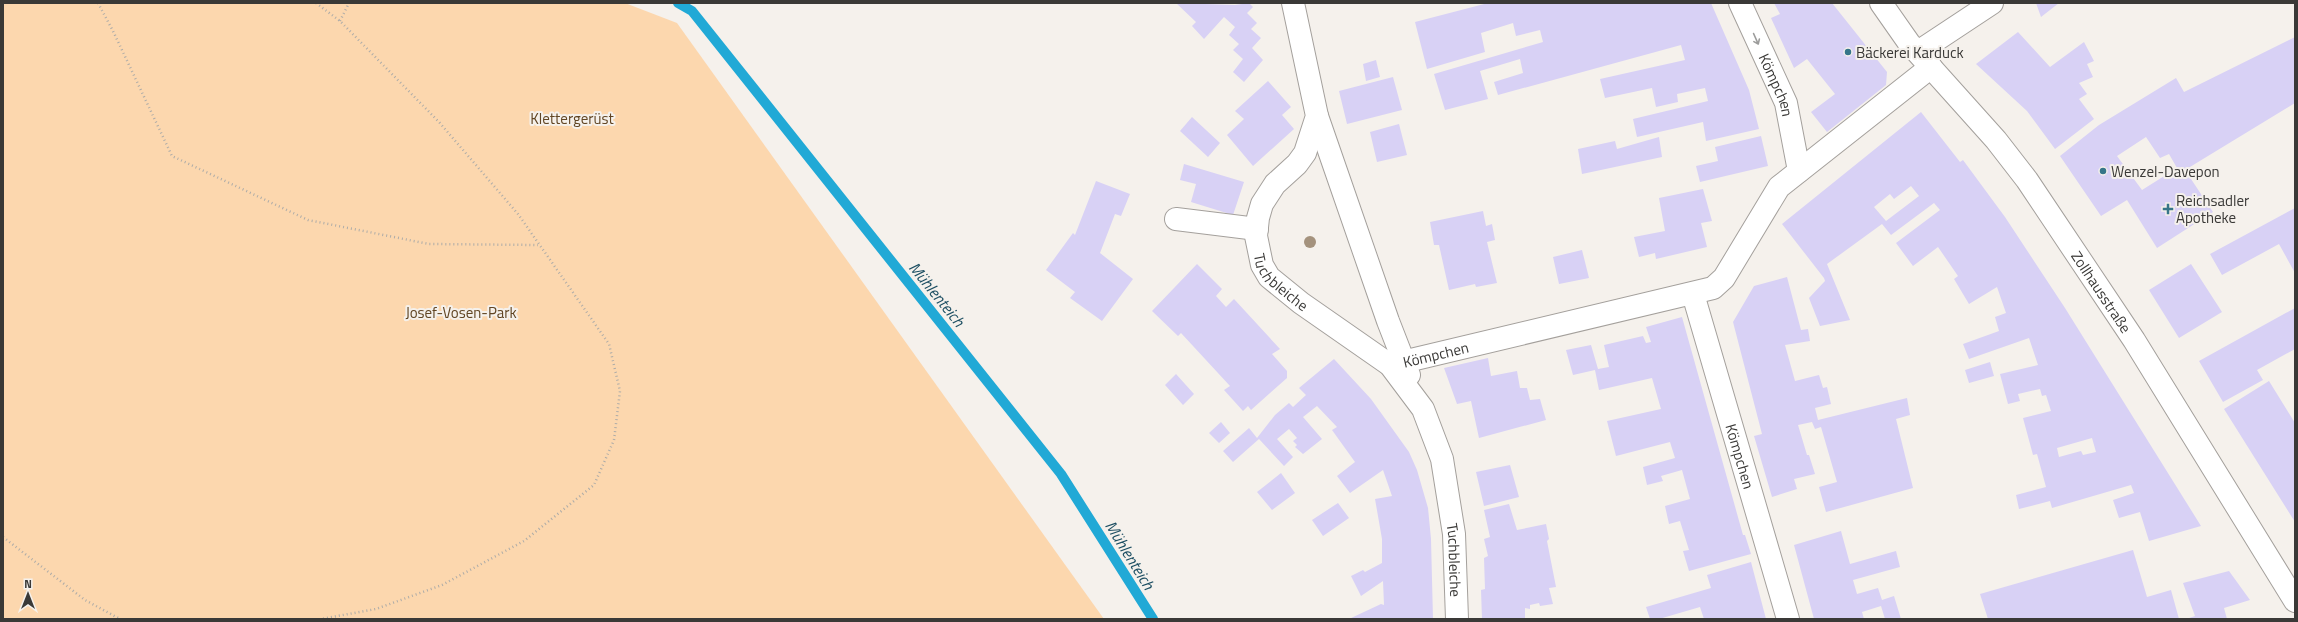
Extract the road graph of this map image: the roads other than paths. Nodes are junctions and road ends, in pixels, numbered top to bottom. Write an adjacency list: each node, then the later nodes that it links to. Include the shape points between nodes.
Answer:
1 (1293, 3): 6 (street, Tuchbleiche)
2 (1740, 3): 7 (street, Kömpchen, one-way to 7, via 1786,103)
3 (1881, 3): 5 (street, Zollhausstraße)
4 (1992, 3): 5 (street, Kömpchen)
5 (1924, 60): 7 (street, Kömpchen); 12 (street, Zollhausstraße, via 1996,140 2027,180 2134,340)
6 (1317, 116): 9 (street, Tuchbleiche, via 1305,153 1267,194 1258,218); 11 (street, Tuchbleiche, via 1388,321)
7 (1799, 171): 10 (street, Kömpchen, via 1779,187 1724,278 1713,288)
8 (1176, 219): 9 (street)
9 (1257, 229): 11 (street, Tuchbleiche, via 1262,265 1269,277 1300,303)
10 (1692, 294): 11 (street, Kömpchen); 14 (street, Kömpchen)
11 (1397, 363): 13 (street, Tuchbleiche, via 1423,409 1442,459 1454,534)
12 (2295, 601)
13 (1457, 619)
14 (1788, 619)

